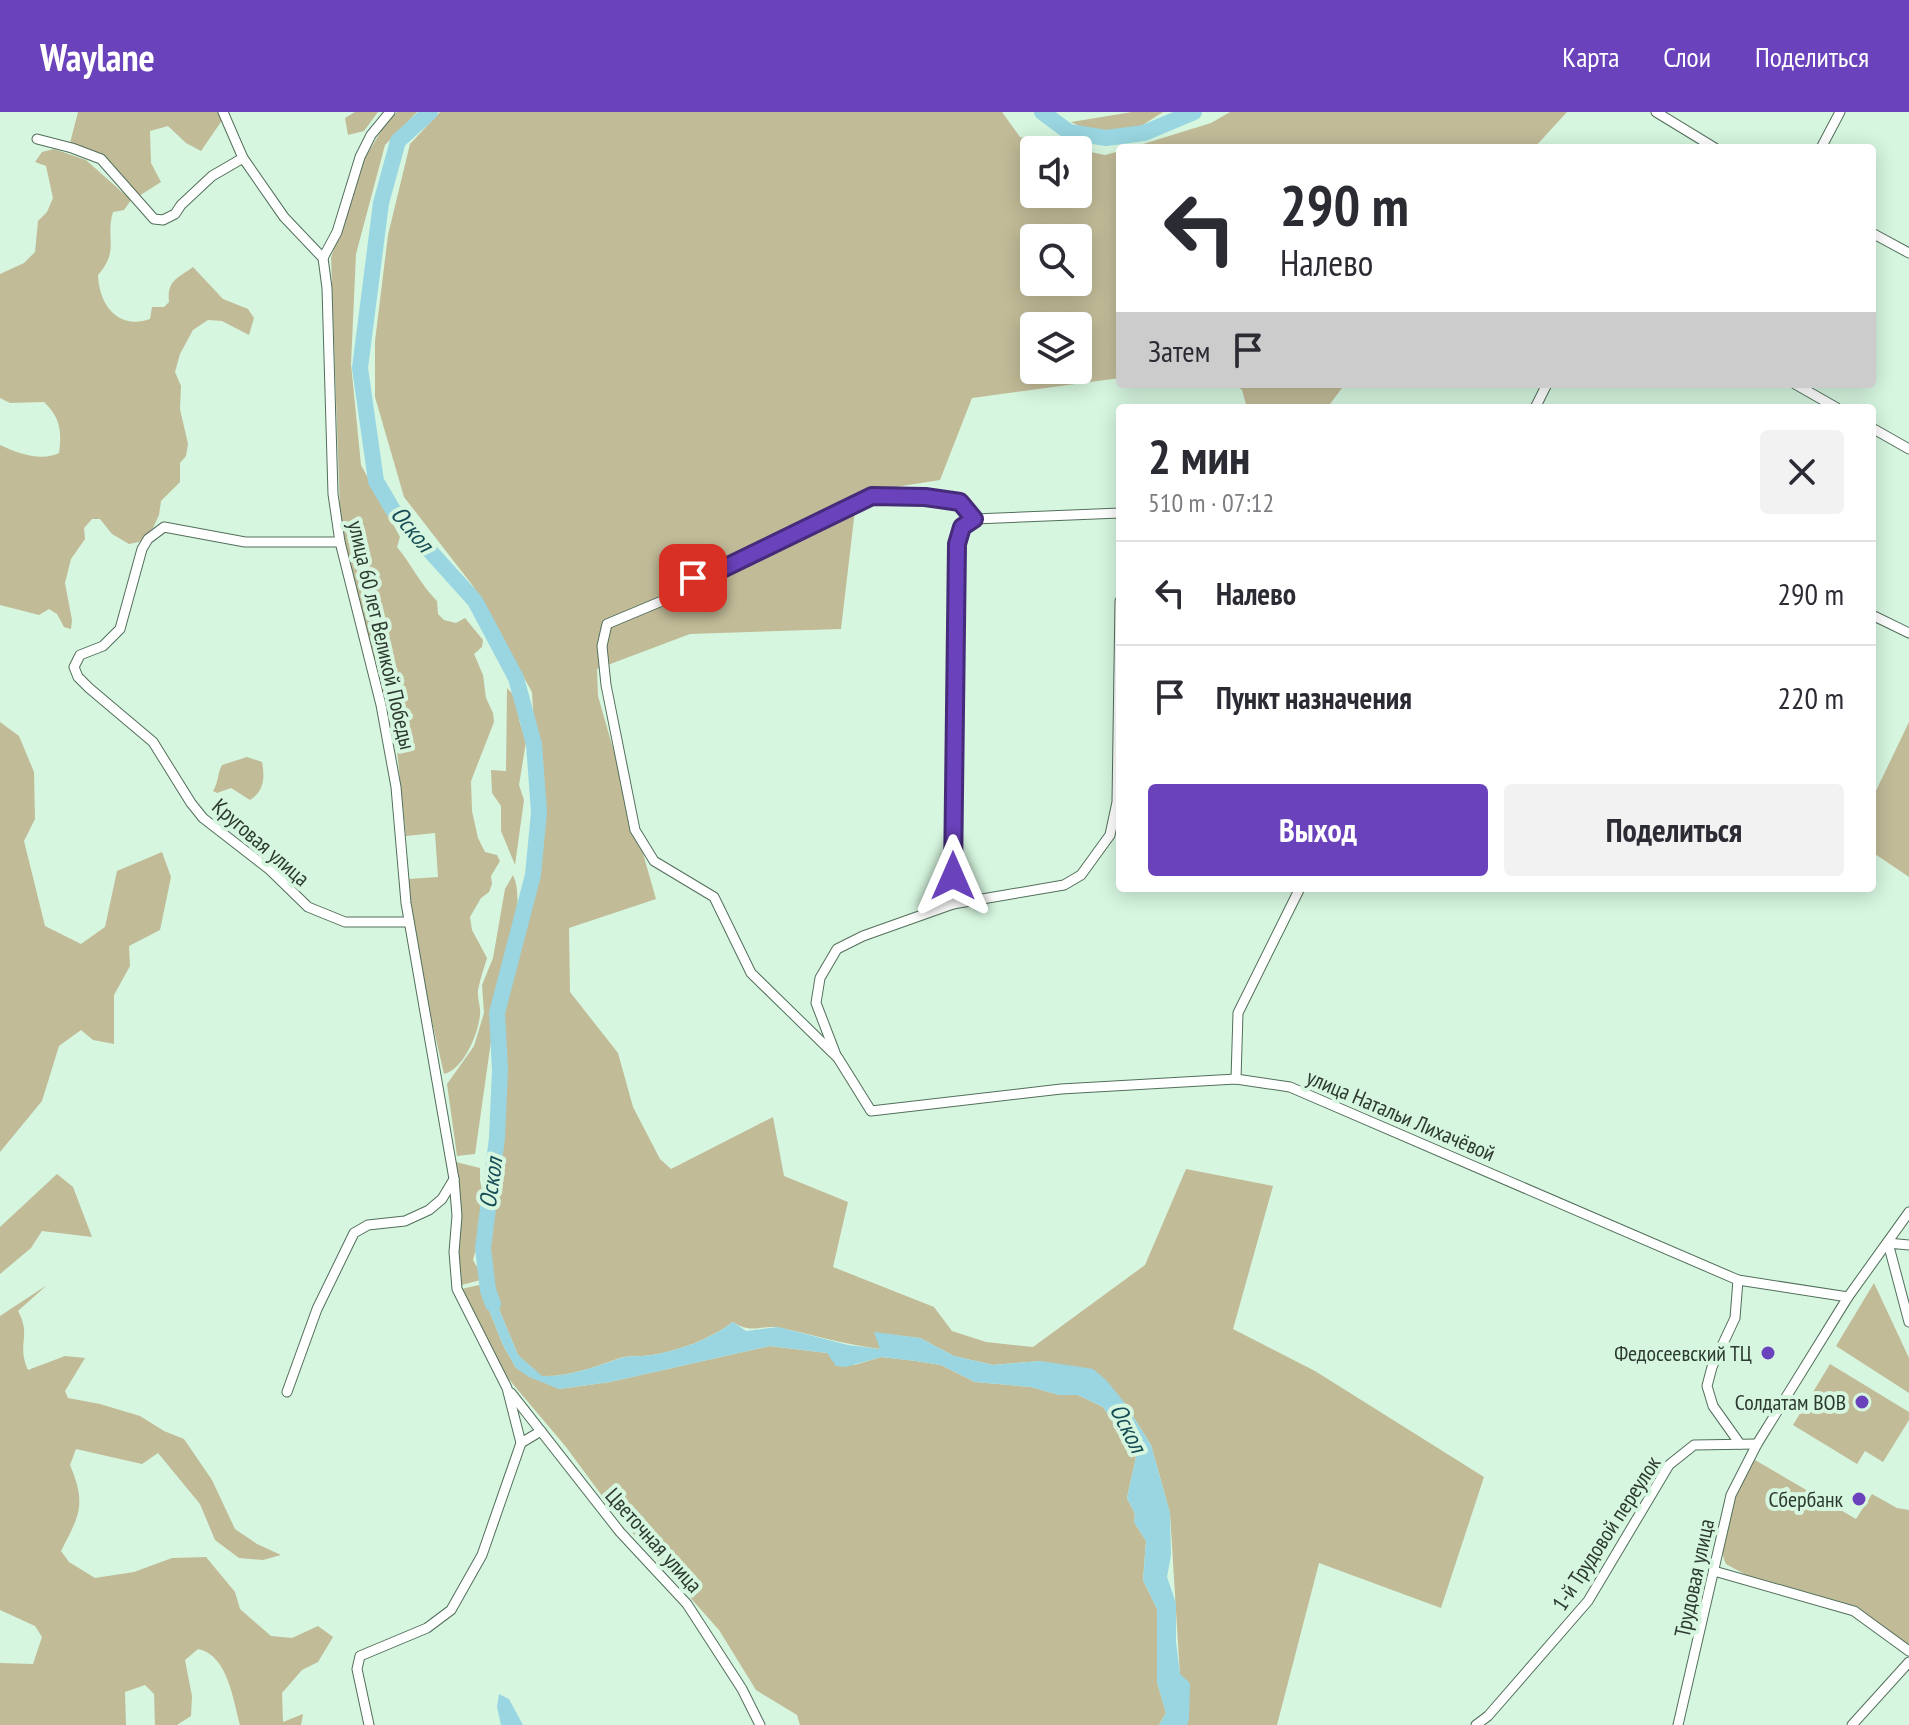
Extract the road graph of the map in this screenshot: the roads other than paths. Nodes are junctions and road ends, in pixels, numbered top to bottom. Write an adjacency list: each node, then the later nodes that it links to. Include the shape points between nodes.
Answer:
1 (223, 112): 8 (street)
2 (390, 112): 11 (street, via 360,157 337,232)
3 (1656, 112): 6 (street)
4 (1840, 112): 7 (street)
5 (37, 139): 8 (street, via 101,159 154,219 163,220 212,176)
6 (1708, 144)
7 (1823, 144)
8 (243, 158): 11 (street, via 284,217)
9 (1876, 235): 10 (street)
10 (1909, 253)
11 (323, 258): 18 (street, улица 60 лет Великой Победы, via 333,494)
12 (1802, 388): 13 (street)
13 (1830, 404)
14 (1876, 430): 15 (street)
15 (1909, 449)
16 (1116, 513): 17 (street)
17 (974, 519): 23 (street, via 962,527 957,544); 25 (street, via 960,502 872,496 693,578 662,601 607,624 602,646 606,685 635,830 654,861 714,897 751,973)
18 (340, 542): 24 (street, улица 60 лет Великой Победы, via 396,787); 24 (street, Круговая улица, via 245,542 164,527 142,549 120,629 103,646 80,655 74,667 89,688 153,742 203,818 308,907 345,922)
19 (1876, 617): 20 (street)
20 (1909, 633)
21 (1116, 807): 23 (street, via 1110,835 1081,875 1064,885)
22 (1298, 892): 26 (street, via 1238,1013)
23 (953, 904): 25 (street, via 837,949 820,978 816,1003)
24 (409, 922): 27 (street, улица 60 лет Великой Победы)
25 (838, 1058): 26 (street, улица Натальи Лихачёвой, via 871,1111 1061,1089)
26 (1236, 1079): 31 (street, улица Натальи Лихачёвой, via 1290,1087)
27 (454, 1179): 34 (street, улица 60 лет Великой Победы, via 457,1289); 35 (street, via 429,1210 354,1233 317,1309)
28 (1909, 1212): 29 (street, Трудовая улица)
29 (1888, 1243): 30 (street); 32 (street, Трудовая улица); 33 (street)
30 (1909, 1245)
31 (1738, 1280): 32 (street, улица Натальи Лихачёвой); 38 (street, via 1735,1318 1707,1386 1713,1406)
32 (1848, 1297): 39 (street, Трудовая улица)
33 (1909, 1322)
34 (507, 1388): 36 (street, Цветочная улица); 37 (street, улица 60 лет Великой Победы)
35 (287, 1392)
36 (541, 1431): 37 (street); 44 (street, Цветочная улица, via 620,1532 687,1604)
37 (521, 1443): 43 (street, via 482,1555 451,1610 427,1628 360,1656 357,1669)
38 (1740, 1444): 39 (street, 1-й Трудовой переулок); 45 (street, 1-й Трудовой переулок, via 1694,1445 1669,1465 1588,1601)
39 (1757, 1444): 40 (street, Трудовая улица, via 1731,1495)
40 (1714, 1571): 41 (street, via 1854,1611); 46 (street, Трудовая улица)
41 (1909, 1651)
42 (1909, 1662): 47 (street)
43 (369, 1725)
44 (760, 1725)
45 (1476, 1725)
46 (1678, 1725)
47 (1852, 1725)

